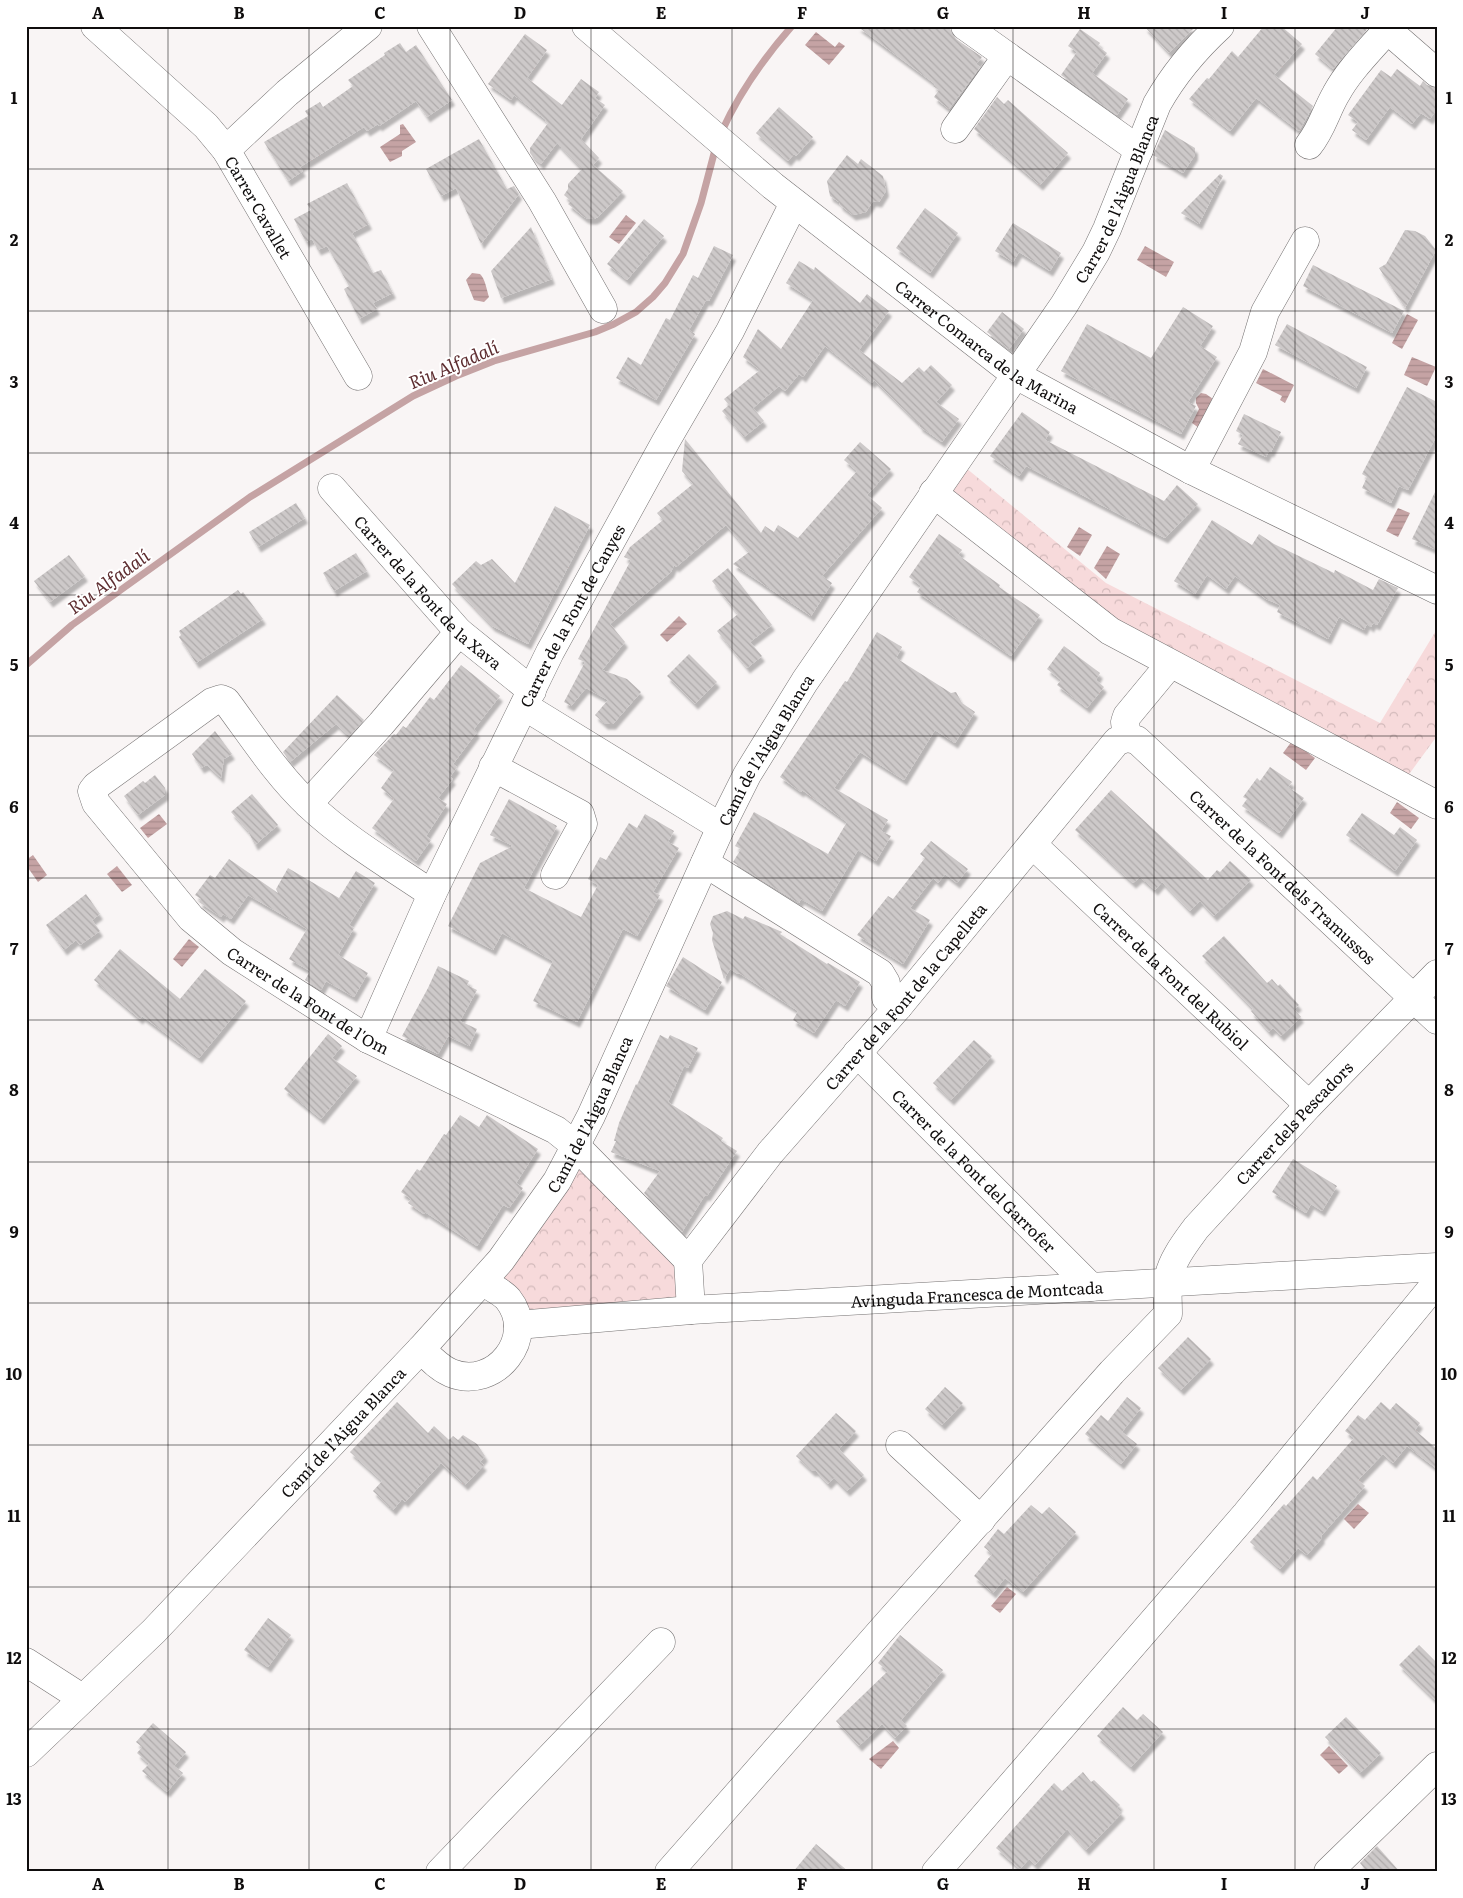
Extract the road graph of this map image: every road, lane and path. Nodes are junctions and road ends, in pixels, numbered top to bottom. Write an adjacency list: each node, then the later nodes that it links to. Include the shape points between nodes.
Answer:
1 (95, 26): 12 (street, via 206,126)
2 (368, 26): 12 (street, Carrer Cavallet, via 288,92)
3 (431, 26): 16 (street, via 542,201)
4 (586, 26): 14 (street, Carrer Comarca de la Marina)
5 (965, 26): 8 (street)
6 (1220, 26): 13 (street, Carrer de l’Aigua Blanca, via 1167,86)
7 (1385, 28): 9 (street); 11 (street, via 1336,94 1318,134)
8 (1007, 56): 10 (street); 13 (street)
9 (1437, 73)
10 (955, 129)
11 (1309, 145)
12 (226, 150): 18 (street, Carrer Cavallet)
13 (1139, 150): 17 (street, Carrer de l’Aigua Blanca, via 1096,252)
14 (794, 203): 17 (street, Carrer Comarca de la Marina); 25 (street, Carrer de la Font de Canyes, via 730,331 666,441)
15 (1305, 241): 19 (street, via 1265,312 1254,352)
16 (603, 309)
17 (1016, 375): 19 (street, Carrer Comarca de la Marina); 21 (street, Camí de l’Aigua Blanca)
18 (358, 376)
19 (1191, 470): 22 (street, Carrer Comarca de la Marina)
20 (332, 488): 23 (street, Carrer de la Font de la Xava)
21 (933, 493): 24 (street, via 1110,631); 30 (street, Camí de l’Aigua Blanca, via 766,742)
22 (1437, 590)
23 (459, 632): 25 (street, Carrer de la Font de la Xava); 28 (street)
24 (1170, 664): 26 (street, via 1128,716 1125,722); 29 (street)
25 (528, 698): 27 (street, Carrer de la Font de Canyes); 30 (street, Carrer de la Font de la Xava)
26 (1127, 738): 31 (street, Carrer de la Font de la Capelleta, via 1116,741); 36 (street, Carrer de la Font dels Tramussos, via 1137,740)
27 (493, 767): 33 (street, via 580,814 583,824); 34 (street, Carrer de la Font de Canyes)
28 (308, 804): 34 (street); 39 (street, Carrer de la Font de l'Om, via 226,701 221,699 212,702 92,791 96,803 201,928 232,952)
29 (1437, 805)
30 (721, 827): 32 (street, Camí de l’Aigua Blanca)
31 (1033, 844): 37 (street, Carrer de la Font de la Capelleta); 41 (street, Carrer de la Font del Rubiol)
32 (705, 863): 37 (street, via 880,972 886,983 886,998); 42 (street, Camí de l’Aigua Blanca)
33 (555, 875)
34 (432, 894): 39 (street, Carrer de la Font de Canyes)
35 (1437, 974): 36 (street, Carrer dels Pescadors)
36 (1414, 998): 38 (street, Carrer de la Font dels Tramussos); 41 (street, Carrer dels Pescadors)
37 (898, 1007): 40 (street, Carrer de la Font de la Capelleta)
38 (1437, 1020)
39 (368, 1039): 42 (street, Carrer de la Font de l'Om, via 556,1130)
40 (857, 1053): 43 (street, Carrer de la Font de la Capelleta, via 770,1154); 48 (street, Carrer de la Font del Garrofer)
41 (1309, 1105): 47 (street, Carrer dels Pescadors, via 1196,1228 1172,1267)
42 (576, 1146): 43 (street, Carrer de la Font de l'Om); 45 (street, Camí de l’Aigua Blanca, via 558,1181)
43 (688, 1260): 49 (street)
44 (1437, 1267): 47 (street, Avinguda Francesca de Montcada)
45 (483, 1282): 50 (street, via 507,1298 515,1310); 51 (street, Camí de l’Aigua Blanca)
46 (1437, 1282): 61 (street, via 1246,1514)
47 (1168, 1283): 48 (street, Avinguda Francesca de Montcada); 53 (street, Carrer dels Pescadors, via 1168,1314)
48 (1092, 1287): 49 (street, Avinguda Francesca de Montcada)
49 (691, 1310): 50 (street, Avinguda Francesca de Montcada)
50 (518, 1325): 51 (street, via 516,1341 509,1356 498,1368 483,1375 467,1377 450,1373)
51 (421, 1349): 56 (street, Camí de l’Aigua Blanca, via 154,1631)
52 (900, 1445): 53 (street)
53 (980, 1520): 60 (street, Carrer dels Pescadors)
54 (661, 1642): 59 (street)
55 (26, 1662): 56 (street)
56 (82, 1698): 57 (street, Camí de l’Aigua Blanca)
57 (26, 1753)
58 (1437, 1766): 62 (street)
59 (440, 1872)
60 (669, 1872)
61 (936, 1872)
62 (1328, 1872)

